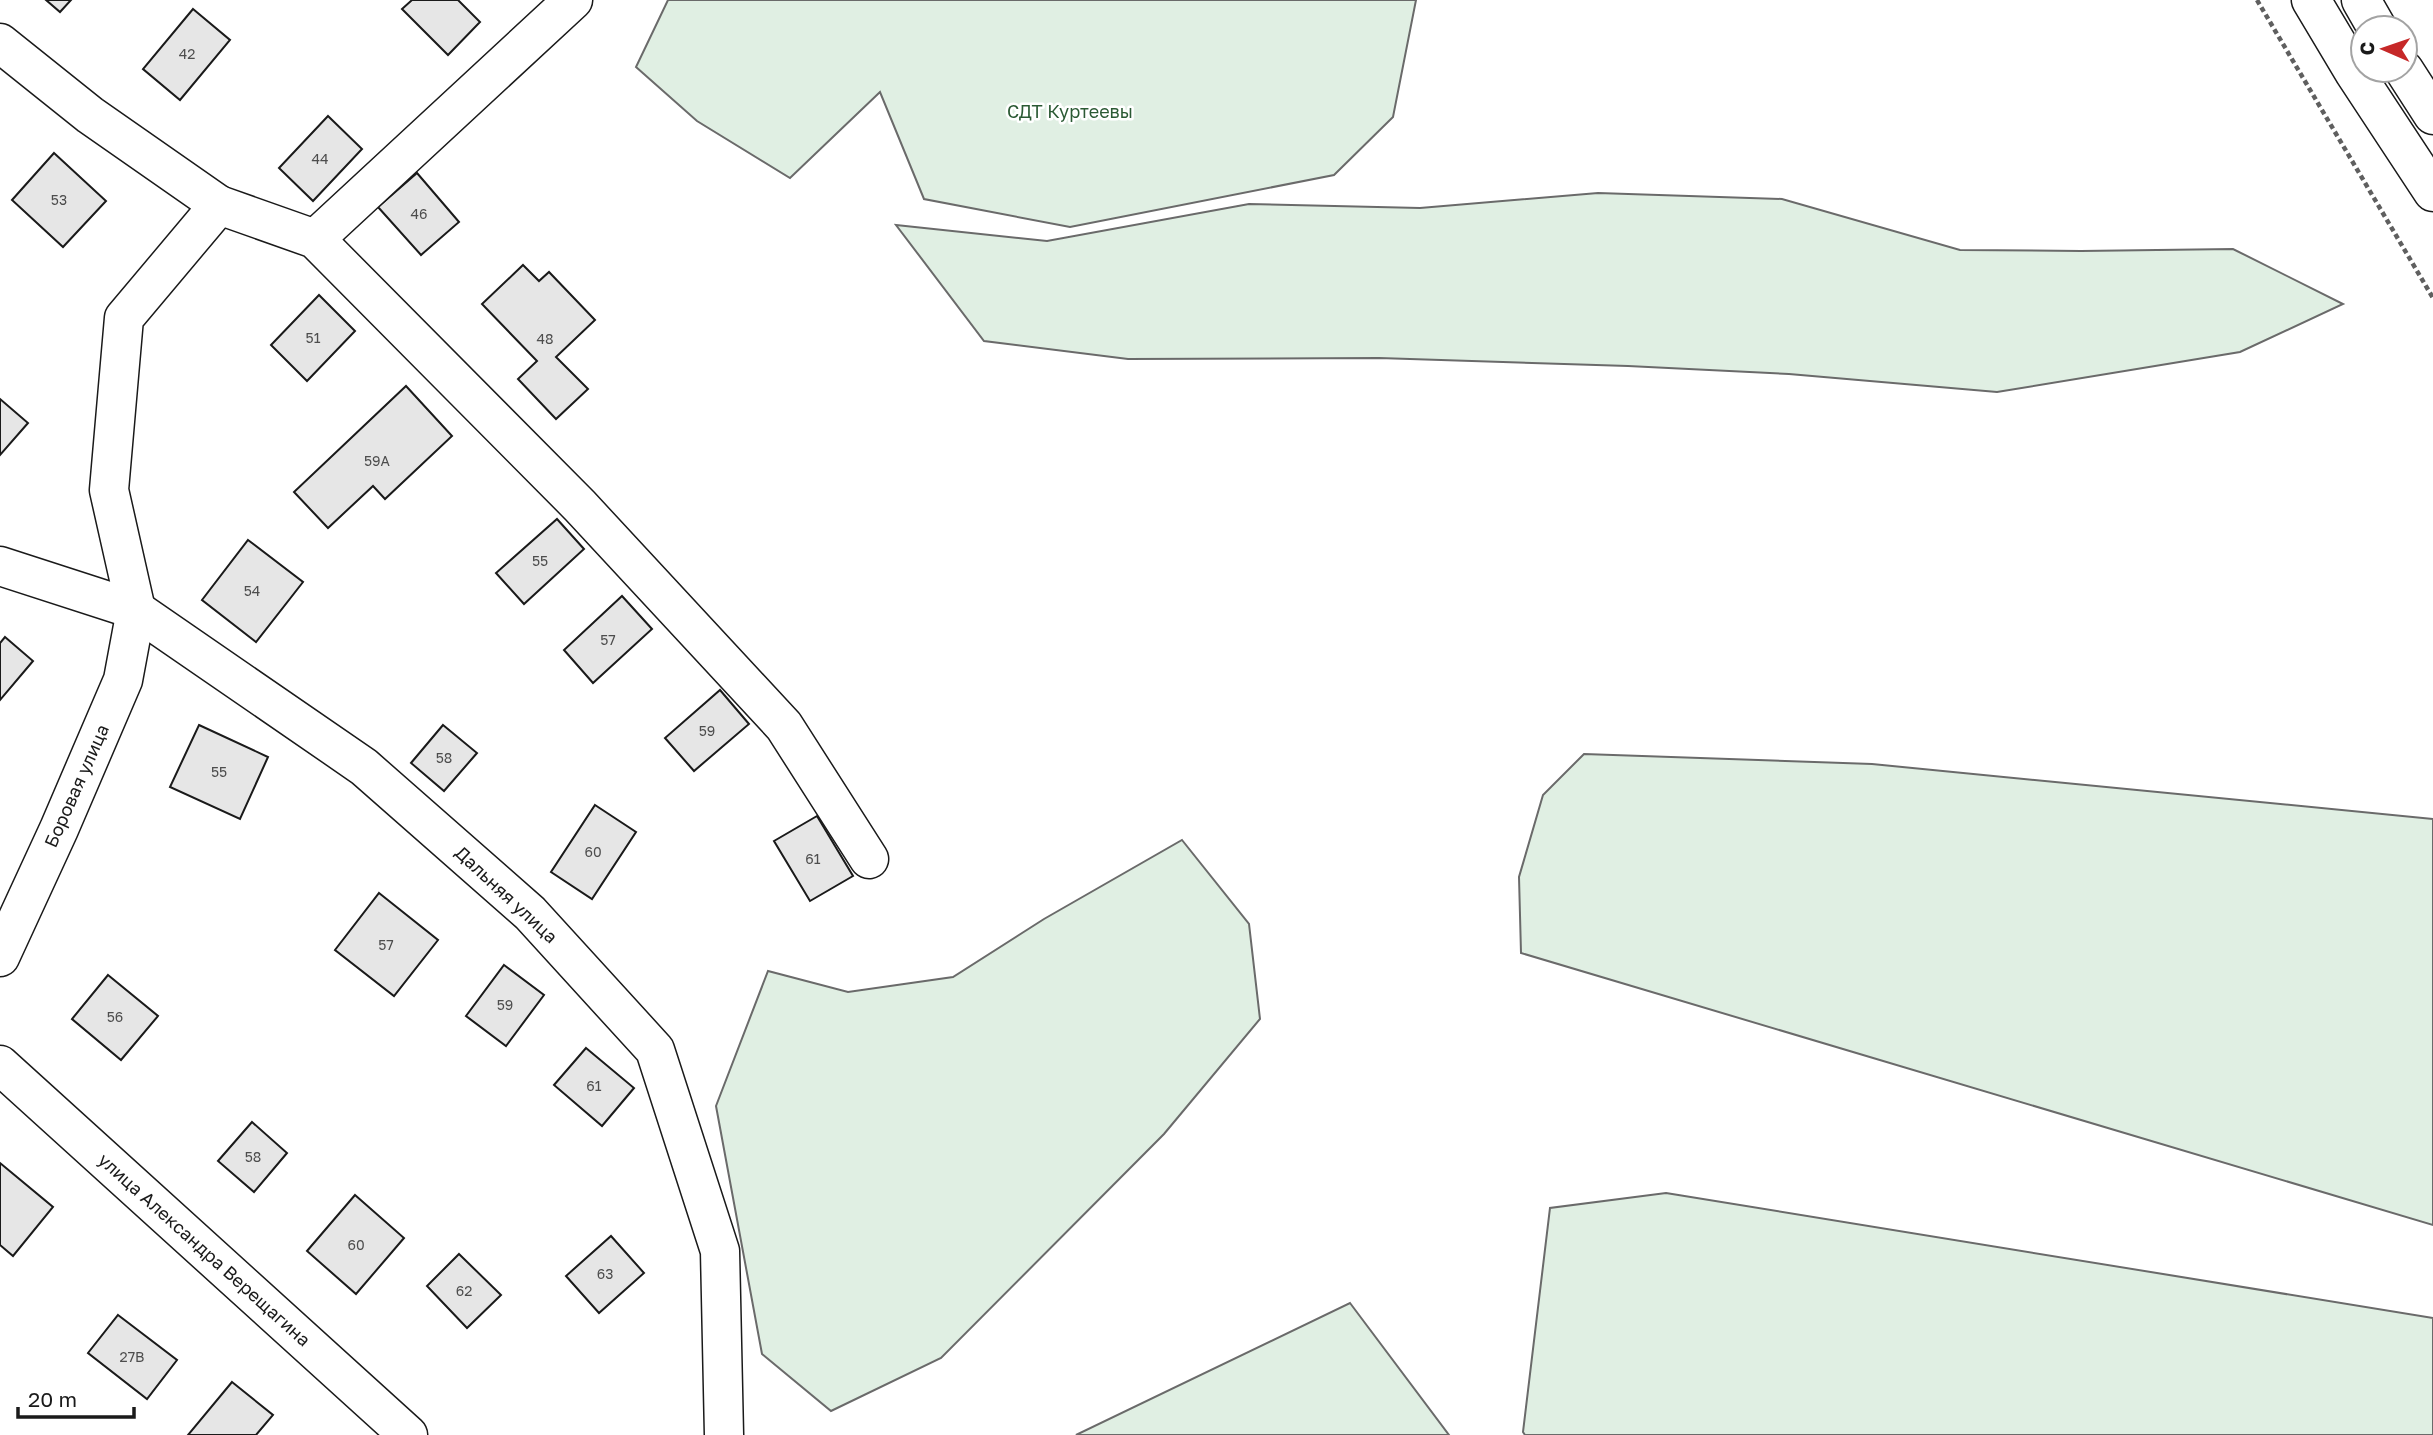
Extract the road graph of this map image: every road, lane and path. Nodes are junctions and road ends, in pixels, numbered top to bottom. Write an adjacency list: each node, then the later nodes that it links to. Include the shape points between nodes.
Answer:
1 (573, 0): 9 (main road)
2 (2257, 0): 10 (path)
3 (2311, 0): 7 (main road)
4 (0, 43): 8 (main road, via 90,115)
5 (2413, 84): 6 (main road)
6 (2433, 115)
7 (2433, 192)
8 (219, 205): 9 (main road); 12 (main road, via 124,318 109,490)
9 (315, 239): 13 (main road, via 580,506 784,726)
10 (2433, 298)
11 (0, 566): 12 (main road, Дальняя улица)
12 (136, 610): 14 (main road, Боровая улица, via 123,680); 17 (main road, Дальняя улица, via 364,767 530,913 655,1050 720,1251)
13 (869, 859)
14 (0, 957)
15 (0, 1065): 16 (main road, улица Александра Верещагина)
16 (408, 1435)
17 (724, 1435)

